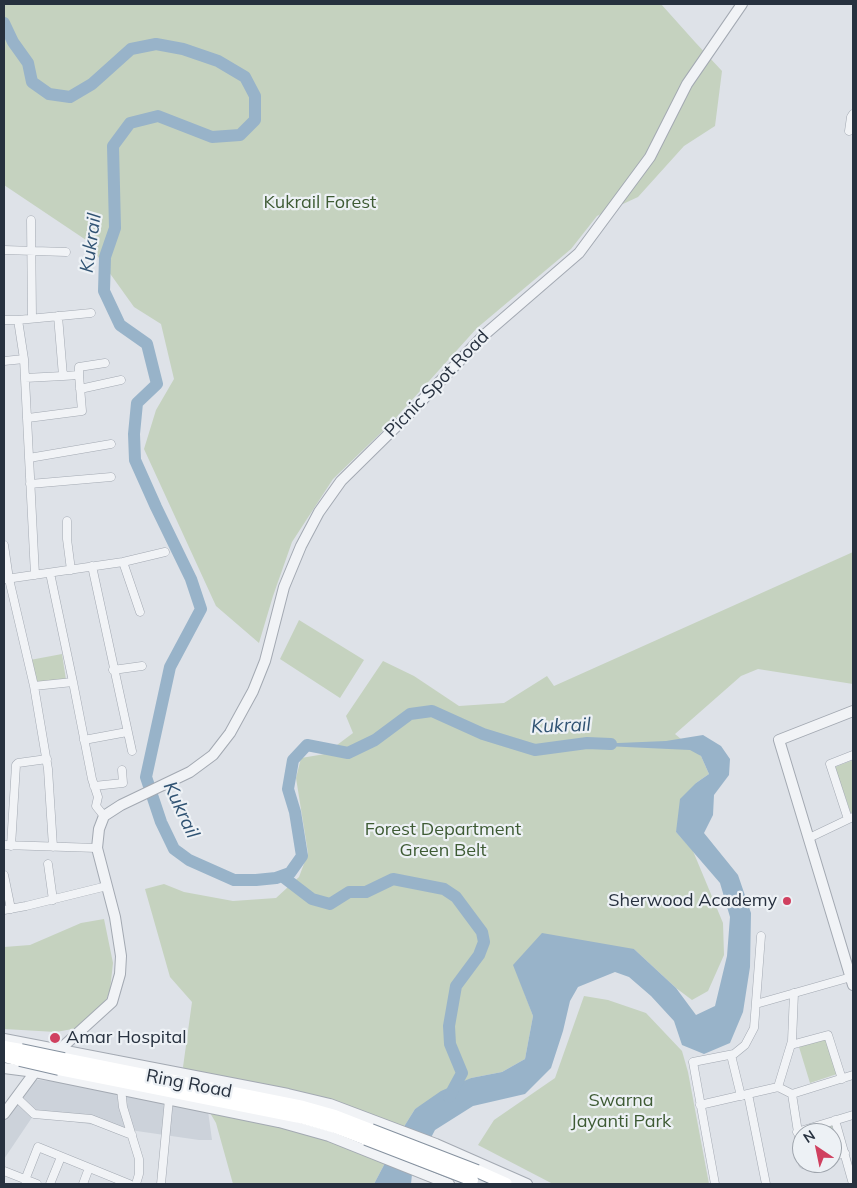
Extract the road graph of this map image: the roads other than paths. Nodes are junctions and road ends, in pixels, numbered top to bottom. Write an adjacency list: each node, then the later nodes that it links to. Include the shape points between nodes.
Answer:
1 (742, 4): 48 (street, Picnic Spot Road, via 687,84 650,157 580,252 483,336 341,481 319,512 284,587 265,662 253,691 230,733 213,755 190,772)
2 (853, 114): 3 (street)
3 (850, 131)
4 (31, 220): 6 (street)
5 (4, 250): 6 (street)
6 (31, 251): 7 (street); 10 (street)
7 (66, 252)
8 (90, 313): 9 (street)
9 (58, 316): 10 (street); 17 (street)
10 (32, 318): 12 (street)
11 (4, 320): 12 (street)
12 (18, 320): 13 (street)
13 (24, 359): 14 (street); 18 (street)
14 (4, 361)
15 (105, 363): 16 (street, via 79,367)
16 (79, 375): 17 (street); 20 (street)
17 (63, 376): 18 (street)
18 (26, 378): 21 (street)
19 (121, 380): 20 (street)
20 (80, 389): 21 (street, via 82,411)
21 (28, 418): 23 (street)
22 (112, 444): 23 (street)
23 (30, 458): 25 (street)
24 (111, 477): 25 (street)
25 (30, 484): 33 (street)
26 (67, 521): 31 (street)
27 (4, 545): 34 (street)
28 (165, 552): 29 (street)
29 (123, 562): 30 (street); 35 (street)
30 (92, 566): 31 (street); 37 (street)
31 (71, 570): 32 (street)
32 (50, 573): 33 (street); 38 (street)
33 (35, 575): 34 (street)
34 (6, 579): 39 (street)
35 (140, 612)
36 (142, 666): 37 (street)
37 (114, 670): 41 (street)
38 (73, 682): 39 (street); 42 (street)
39 (34, 686): 45 (street)
40 (853, 710): 50 (street, via 779,740)
41 (127, 732): 42 (street); 43 (street)
42 (84, 740): 47 (street)
43 (132, 751)
44 (853, 755): 49 (street, via 830,764)
45 (46, 759): 51 (street, via 16,764); 52 (street)
46 (122, 770): 47 (street, via 123,783)
47 (94, 786): 48 (street, via 98,797 96,806)
48 (104, 816): 53 (street)
49 (851, 818): 50 (street)
50 (809, 838): 60 (street)
51 (7, 846): 52 (street)
52 (53, 847): 53 (street)
53 (97, 848): 56 (street)
54 (48, 864): 57 (street)
55 (4, 875): 58 (street)
56 (107, 886): 57 (street); 66 (street, via 121,956 112,1002)
57 (53, 900): 58 (street)
58 (7, 909)
59 (760, 936): 62 (street)
60 (852, 976): 61 (street)
61 (794, 993): 62 (street); 64 (street)
62 (756, 1004): 68 (street, via 754,1028 745,1044)
63 (4, 1039): 67 (street)
64 (791, 1046): 73 (street, via 828,1036); 74 (street)
65 (4, 1047): 67 (highway, Ring Road)
66 (60, 1049): 67 (street); 71 (street); 87 (street, via 330,1104)
67 (21, 1055): 69 (highway, Ring Road); 70 (street); 71 (street); 87 (highway, Ring Road, bridge)
68 (731, 1055): 77 (street); 80 (street, via 693,1062)
69 (4, 1056)
70 (4, 1068)
71 (35, 1072): 75 (street); 78 (street)
72 (853, 1075): 73 (street)
73 (842, 1079): 76 (street)
74 (778, 1087): 76 (street); 77 (street)
75 (121, 1089): 79 (street); 86 (street)
76 (792, 1094): 84 (street)
77 (745, 1095): 80 (street); 109 (street)
78 (16, 1097): 81 (street); 86 (street, via 34,1114 91,1119)
79 (169, 1099): 87 (street, via 329,1136); 103 (street)
80 (700, 1105): 108 (street)
81 (4, 1114)
82 (853, 1115): 83 (street)
83 (835, 1120): 85 (street); 89 (street)
84 (796, 1123)
85 (826, 1123)
86 (132, 1135): 102 (street, via 139,1159)
87 (369, 1135): 88 (street, via 436,1144); 95 (highway, Ring Road, bridge); 97 (street)
88 (447, 1149): 91 (street); 97 (street)
89 (845, 1154): 90 (street); 110 (street)
90 (842, 1155)
91 (465, 1156): 105 (street); 107 (street)
92 (61, 1157): 93 (street); 96 (street, via 38,1147); 99 (street)
93 (89, 1168): 100 (street); 101 (street)
94 (4, 1171): 96 (street)
95 (477, 1178): 106 (highway)
96 (26, 1180): 98 (street)
97 (437, 1182): 104 (street)
98 (37, 1184)
99 (50, 1184)
100 (82, 1184)
101 (129, 1184)
102 (136, 1184)
103 (161, 1184)
104 (450, 1184)
105 (454, 1184)
106 (506, 1184)
107 (527, 1184)
108 (715, 1184)
109 (766, 1184)
110 (853, 1184)

